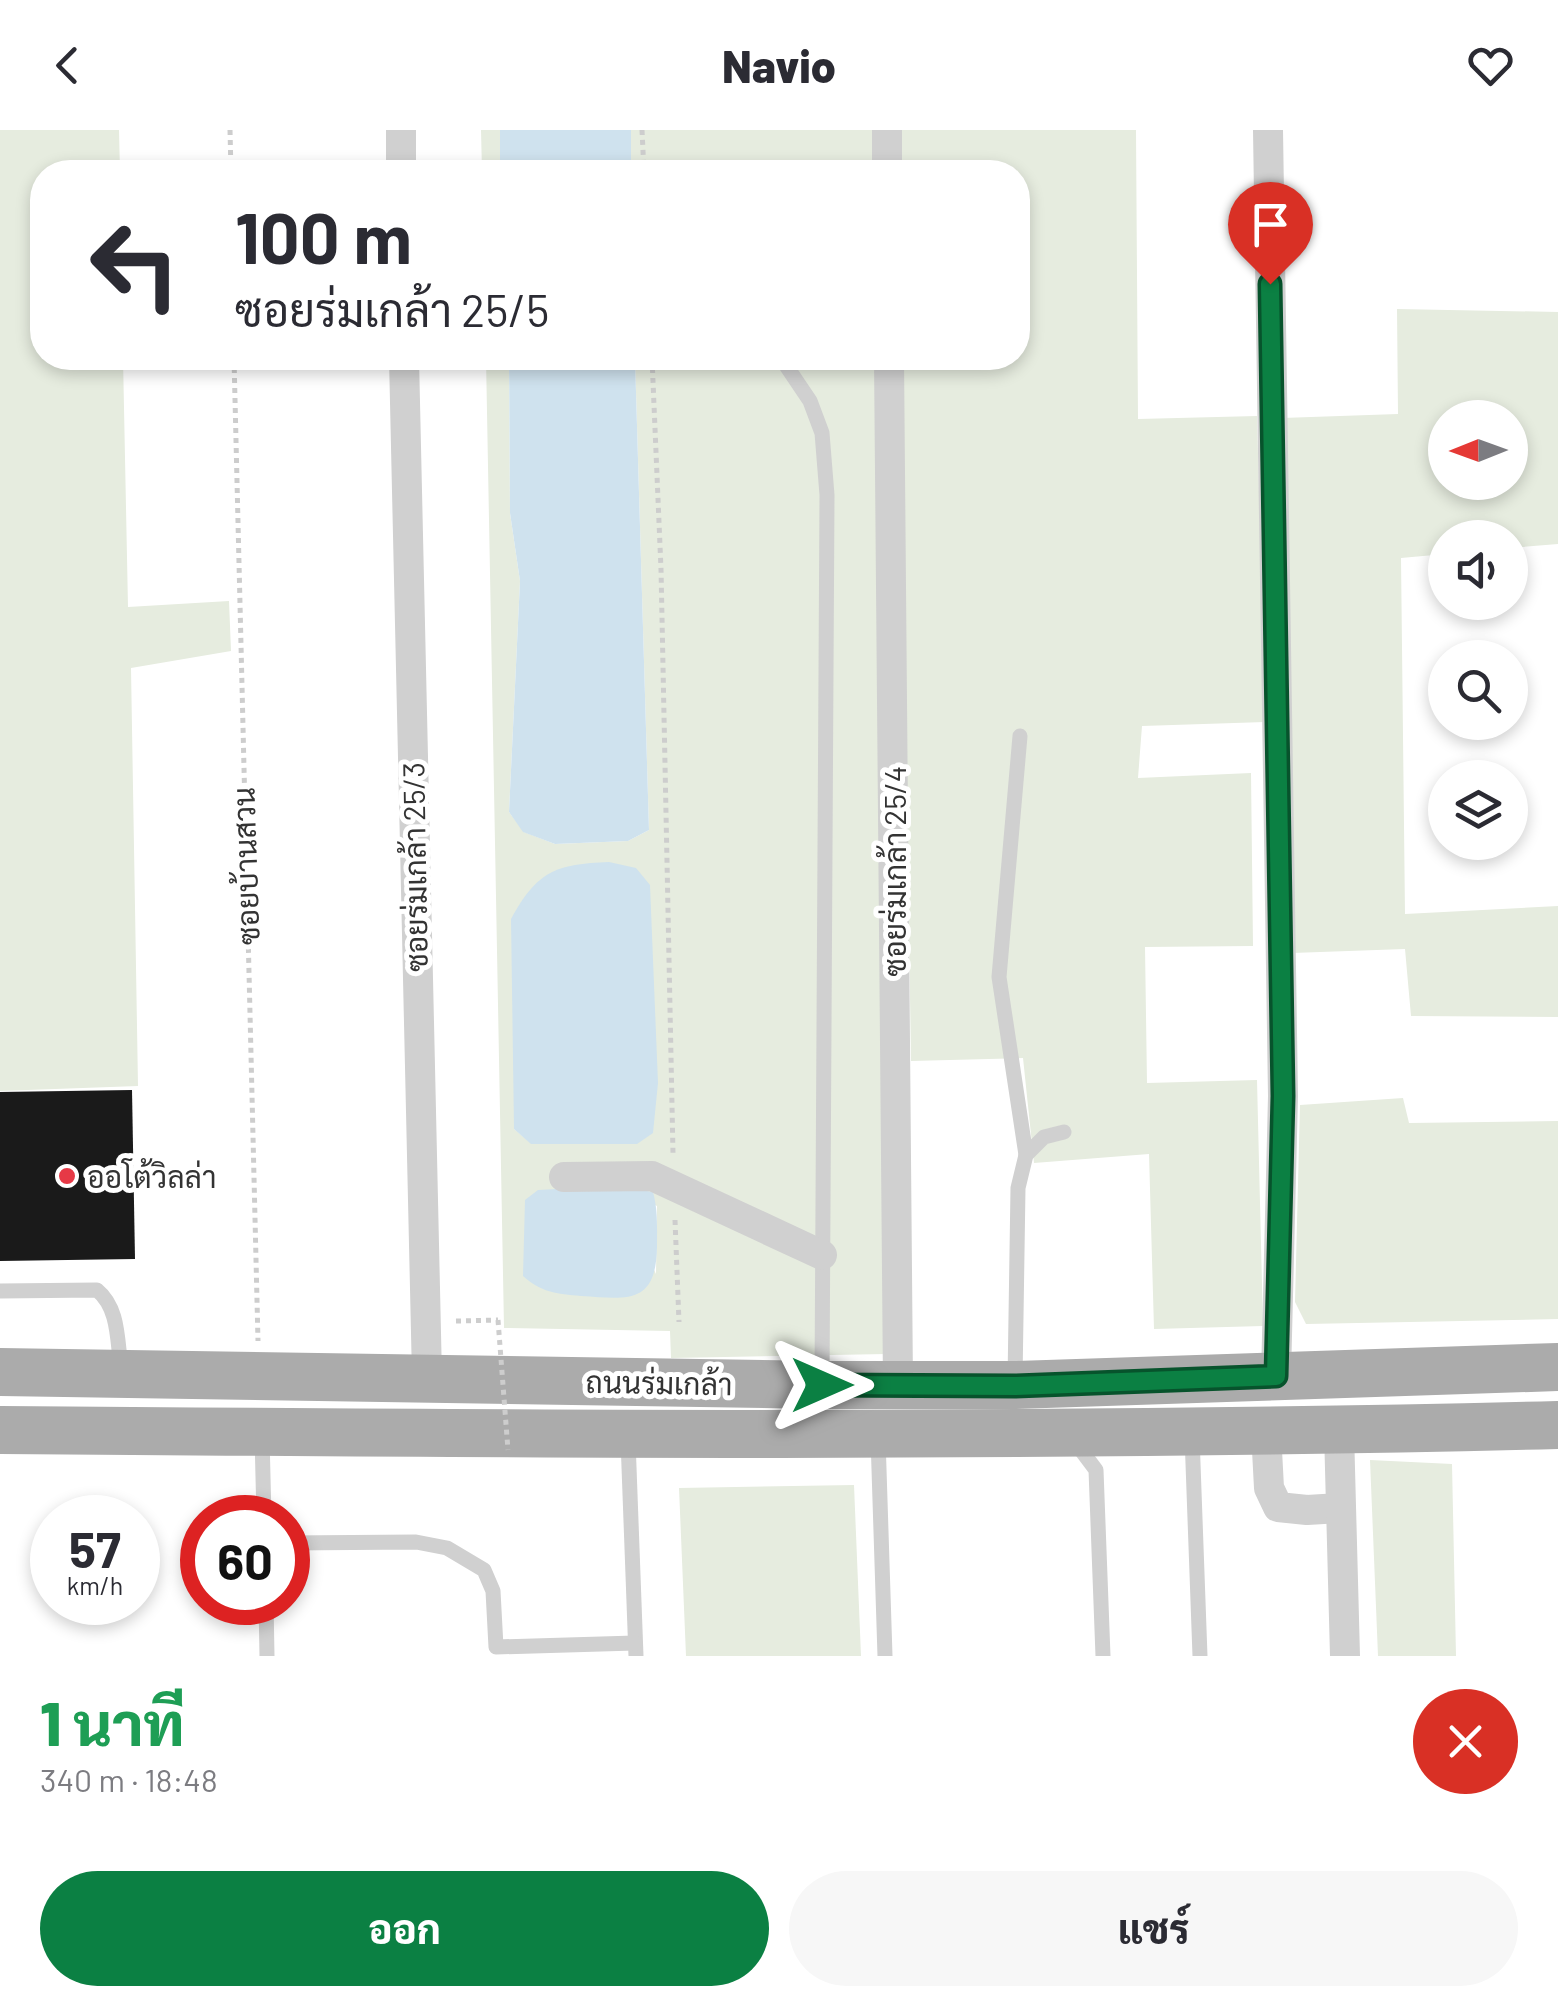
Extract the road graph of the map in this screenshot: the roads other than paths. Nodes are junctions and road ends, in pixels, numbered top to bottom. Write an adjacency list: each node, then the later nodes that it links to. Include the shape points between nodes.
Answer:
1 (401, 130): 4 (street)
2 (887, 130): 5 (street)
3 (1268, 130): 18 (street, via 1283,1096)
4 (402, 160)
5 (887, 160)
6 (404, 370): 19 (street, ซอยร่มเกล้า 25/3)
7 (789, 370): 13 (lane, via 822,433 827,495)
8 (889, 370): 21 (street, ซอยร่มเกล้า 25/4)
9 (1020, 736): 11 (lane, via 998,977)
10 (1064, 1132): 11 (lane, via 1044,1137)
11 (1026, 1156): 22 (lane, via 1018,1188)
12 (564, 1177): 13 (street, via 652,1176)
13 (822, 1255): 20 (lane)
14 (0, 1291): 17 (lane, via 97,1290 113,1310)
15 (1558, 1367): 18 (main road, ถนนร่มเกล้า)
16 (0, 1372): 17 (main road, ถนนร่มเกล้า)
17 (122, 1373): 19 (main road, ถนนร่มเกล้า)
18 (1276, 1376): 22 (main road, ถนนร่มเกล้า)
19 (427, 1377): 20 (main road, ถนนร่มเกล้า)
20 (822, 1385): 21 (main road, ถนนร่มเกล้า)
21 (898, 1386): 22 (main road, ถนนร่มเกล้า)
22 (1015, 1386)
23 (1558, 1426): 26 (main road, ถนนร่มเกล้า)
24 (0, 1430): 27 (main road, ถนนร่มเกล้า)
25 (1266, 1431): 26 (main road, ถนนร่มเกล้า); 28 (main road, ถนนร่มเกล้า); 33 (street, via 1269,1488 1278,1506)
26 (1340, 1431): 33 (street)
27 (262, 1432): 31 (main road, ถนนร่มเกล้า); 32 (lane)
28 (1192, 1432): 30 (main road, ถนนร่มเกล้า); 41 (lane)
29 (877, 1434): 30 (main road, ถนนร่มเกล้า); 31 (main road, ถนนร่มเกล้า); 39 (lane)
30 (1070, 1434): 40 (lane, via 1096,1470)
31 (628, 1436): 36 (lane)
32 (263, 1495)
33 (1340, 1508): 42 (street)
34 (310, 1543): 37 (lane, via 447,1548 484,1570 492,1591)
35 (266, 1625): 38 (lane)
36 (635, 1650): 37 (lane)
37 (495, 1651)
38 (267, 1656)
39 (885, 1656)
40 (1103, 1656)
41 (1200, 1656)
42 (1345, 1656)

